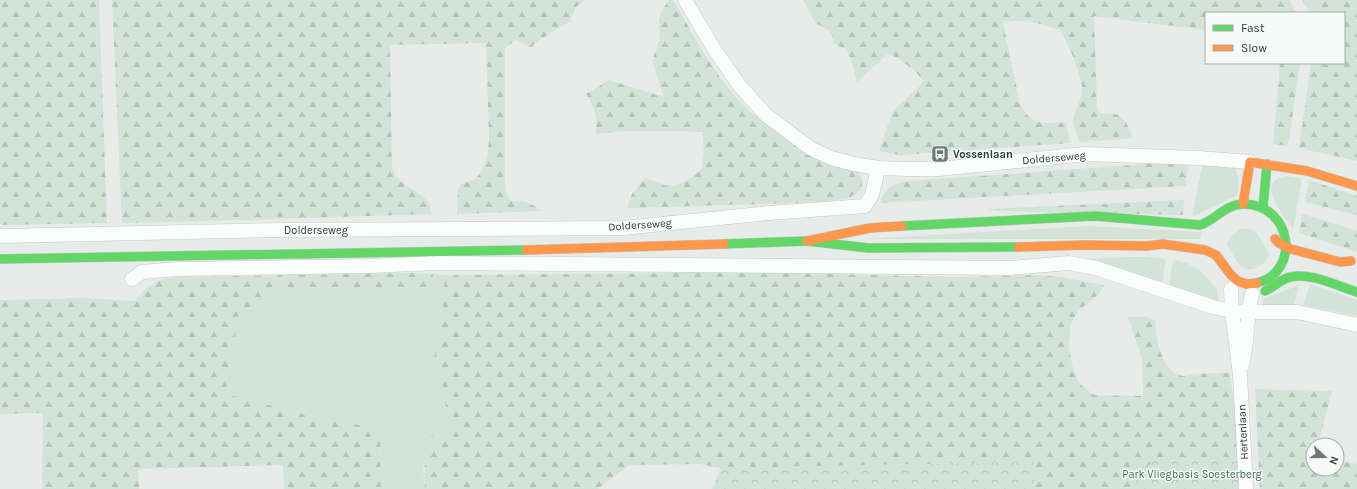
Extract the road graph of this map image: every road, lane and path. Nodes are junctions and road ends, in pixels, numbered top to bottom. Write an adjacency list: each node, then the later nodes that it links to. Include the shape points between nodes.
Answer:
1 (685, 0): 4 (street, via 739,85 766,115 810,148 831,158)
2 (1250, 162): 3 (main road, Dolderseweg); 4 (street, Dolderseweg, via 1086,154 939,169); 6 (main road)
3 (1267, 164): 5 (main road, Dolderseweg, via 1307,171); 7 (main road)
4 (878, 168): 10 (street, Dolderseweg, via 872,195 865,206 622,228 282,230)
5 (1357, 186)
6 (1243, 204): 7 (main road); 8 (main road); 12 (main road, Dolderseweg, via 1235,205 1200,225 1095,216 870,228)
7 (1263, 207): 11 (main road, via 1279,220)
8 (1240, 215)
9 (1272, 231): 13 (main road, via 1274,237)
10 (0, 236)
11 (1286, 236): 13 (main road); 15 (main road, via 1342,255)
12 (806, 241): 14 (main road, Dolderseweg, via 555,249); 17 (main road, Dolderseweg, via 868,248 1147,246 1162,252 1199,258 1216,255 1231,276 1242,283)
13 (1286, 248): 15 (main road, via 1340,262); 17 (main road, via 1284,258 1275,273 1261,282)
14 (0, 259)
15 (1354, 262)
16 (132, 279): 19 (street, via 142,272 177,269 438,263 1001,268 1069,263 1096,268 1213,307)
17 (1241, 289): 18 (main road, via 1269,290 1287,278 1298,276); 19 (street, Hertenlaan); 20 (street, Hertenlaan)
18 (1357, 292)
19 (1232, 310): 20 (street); 22 (street, Hertenlaan)
20 (1248, 312): 21 (street, via 1297,312); 22 (street, Hertenlaan, via 1246,350)
21 (1357, 325)
22 (1240, 375): 23 (street, Hertenlaan)
23 (1246, 489)

